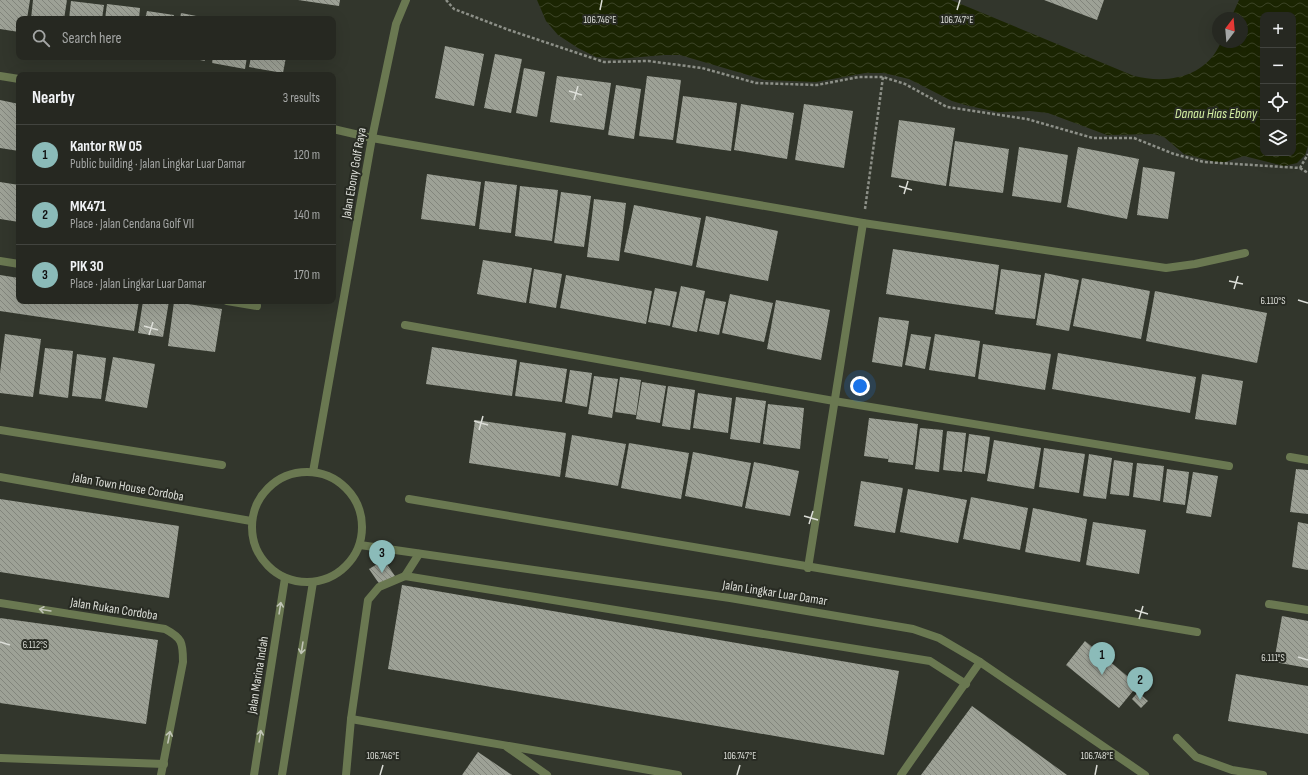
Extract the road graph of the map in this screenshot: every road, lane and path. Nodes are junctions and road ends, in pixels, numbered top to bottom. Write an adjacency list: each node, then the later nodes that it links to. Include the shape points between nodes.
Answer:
1 (406, 0): 7 (street, Jalan Ebony Golf Raya, via 396,24)
2 (446, 0): 4 (path, via 454,9 604,62 648,62 702,68 756,83 817,85 860,77)
3 (0, 76): 5 (street)
4 (882, 77): 9 (path, via 905,84 947,107 1027,119 1093,138 1134,138 1174,154 1204,162); 11 (path)
5 (16, 79)
6 (336, 130): 7 (street)
7 (372, 138): 11 (street); 24 (street, Jalan Ebony Golf Raya)
8 (1308, 154): 9 (path)
9 (1300, 168): 10 (path)
10 (1308, 173)
11 (863, 223): 12 (street, via 1166,268); 18 (street)
12 (1245, 253)
13 (0, 261): 14 (street)
14 (16, 264)
15 (245, 304): 16 (street)
16 (257, 306)
17 (405, 325): 18 (street)
18 (834, 401): 23 (street); 30 (street)
19 (0, 430): 22 (street)
20 (1290, 457): 21 (street)
21 (1308, 460)
22 (222, 465)
23 (1229, 466)
24 (313, 472): 27 (street, via 295,472 279,478 256,504); 28 (street, via 329,476 343,485 354,497 361,513)
25 (0, 476): 27 (street, Jalan Town House Cordoba)
26 (409, 499): 30 (street)
27 (251, 521): 32 (street, via 252,539 258,555 270,568)
28 (360, 545): 29 (street, Jalan Lingkar Luar Damar); 33 (street, via 342,570 328,578)
29 (419, 554): 31 (street); 38 (street, Jalan Lingkar Luar Damar, via 730,598 899,626 940,638)
30 (808, 568): 37 (street)
31 (405, 576): 39 (street, via 930,661); 40 (street, via 379,587 368,600)
32 (285, 578): 33 (street); 46 (street, Jalan Marina Indah, one-way to 32)
33 (313, 582): 47 (street, one-way to 47)
34 (0, 603): 44 (street, Jalan Rukan Cordoba, one-way to 34, via 183,662 183,646 178,636 165,629)
35 (1269, 604): 36 (street)
36 (1308, 610)
37 (1197, 632)
38 (980, 662): 39 (street); 52 (street, Jalan Lingkar Luar Damar)
39 (966, 684): 51 (street)
40 (351, 719): 42 (street); 48 (street)
41 (1177, 738): 53 (street, via 1196,757 1232,770)
42 (504, 745): 49 (street); 50 (street)
43 (0, 758): 44 (street)
44 (164, 764): 45 (street, Jalan Rukan Cordoba)
45 (162, 775)
46 (254, 775)
47 (282, 775)
48 (346, 775)
49 (547, 775)
50 (678, 775)
51 (901, 775)
52 (1145, 775)
53 (1263, 775)

